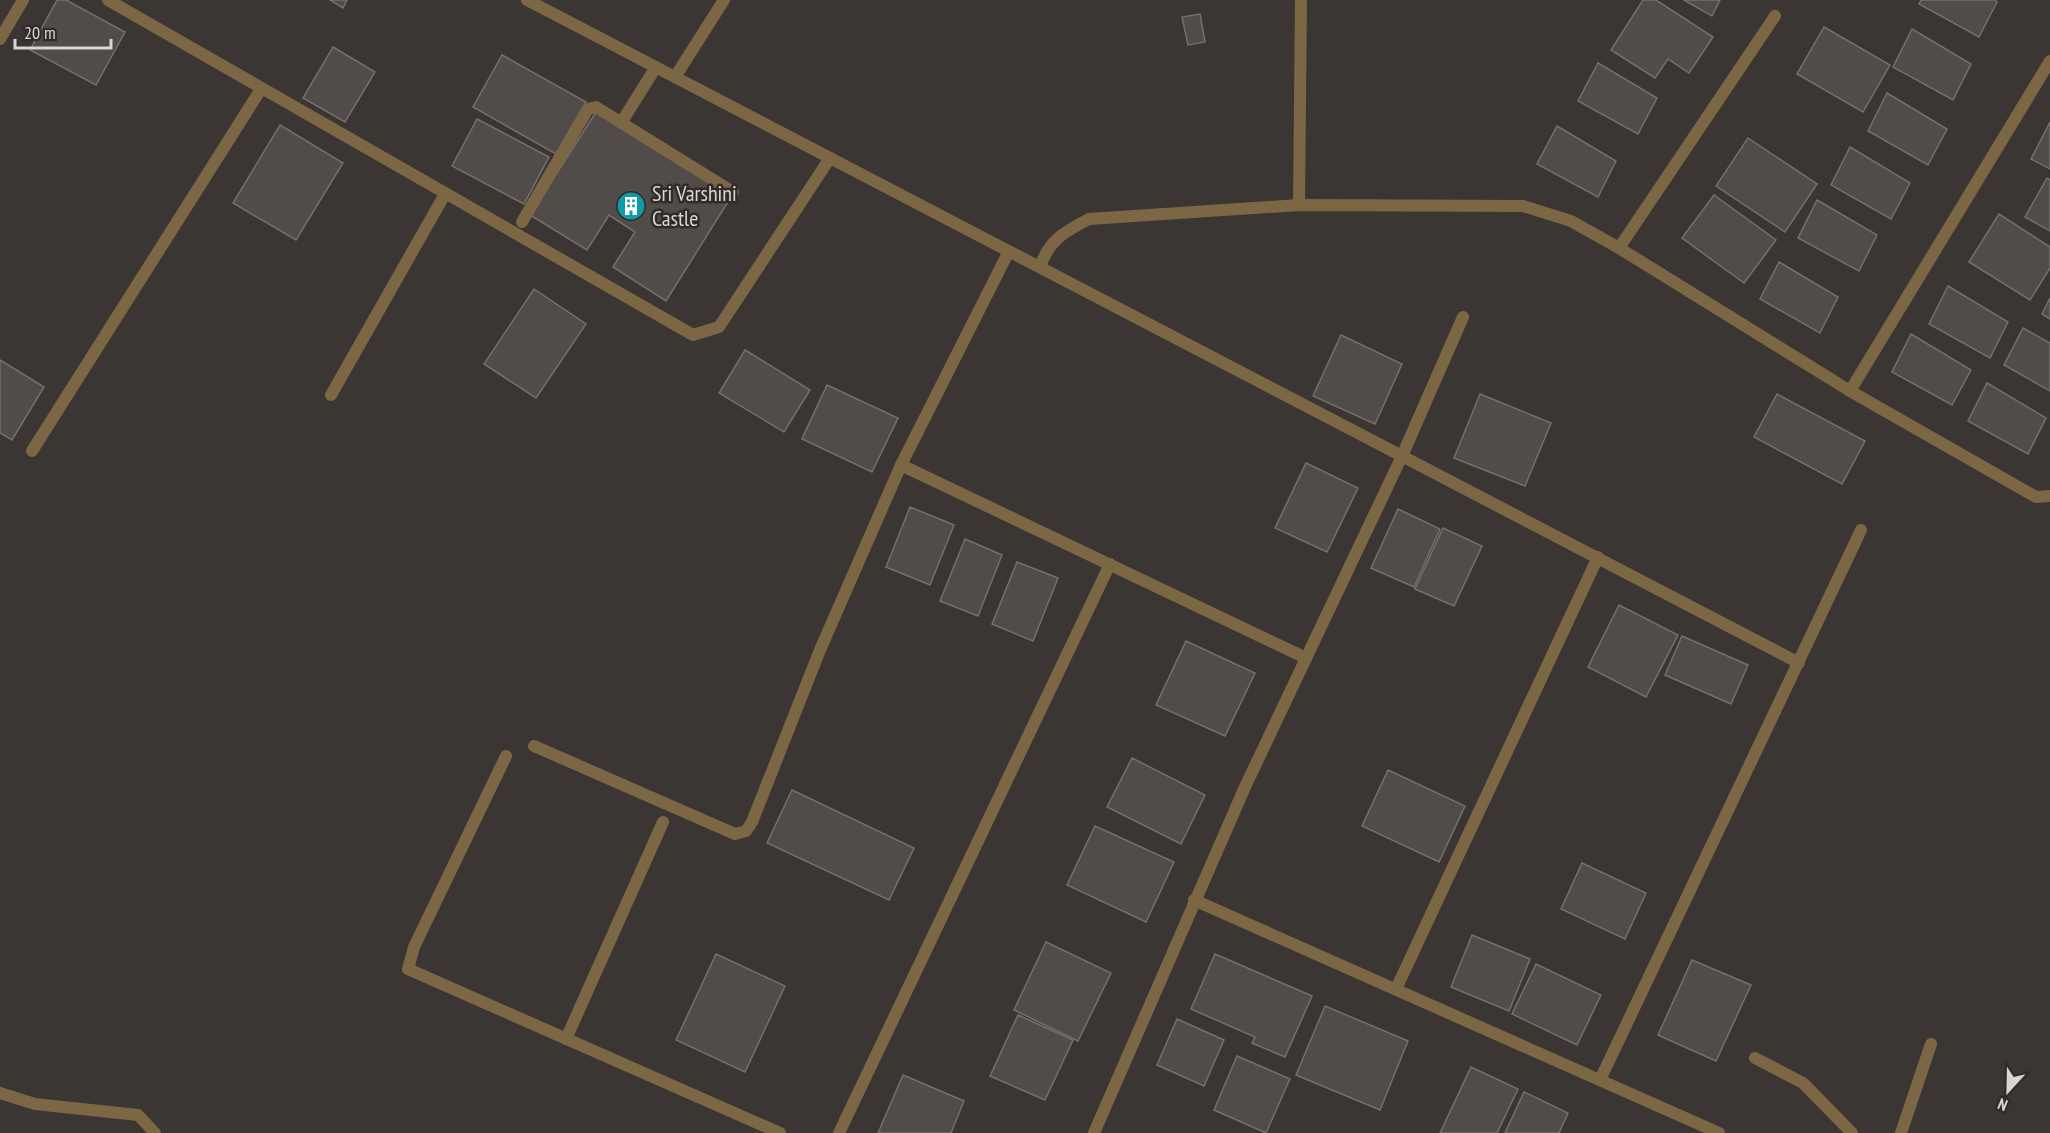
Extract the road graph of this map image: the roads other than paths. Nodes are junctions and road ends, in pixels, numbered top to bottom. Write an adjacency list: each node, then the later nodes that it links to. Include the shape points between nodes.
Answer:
1 (22, 0): 7 (street)
2 (108, 0): 11 (street)
3 (527, 0): 9 (street)
4 (724, 0): 10 (street)
5 (1301, 0): 16 (street)
6 (1774, 16): 18 (street)
7 (0, 39)
8 (2050, 61): 22 (street)
9 (656, 67): 10 (street); 12 (street)
10 (675, 77): 13 (street)
11 (261, 89): 15 (street); 24 (street)
12 (621, 123): 14 (street); 17 (street, via 596,107 588,109)
13 (830, 158): 15 (street, via 719,327 693,335 540,241); 19 (street)
14 (733, 192)
15 (446, 194): 23 (street)
16 (1299, 205): 18 (street, via 1522,206 1571,221); 20 (street, via 1089,219 1062,233 1045,253)
17 (522, 222)
18 (1619, 248): 22 (street)
19 (1009, 251): 20 (street); 26 (street)
20 (1040, 267): 25 (street)
21 (1463, 317): 25 (street)
22 (1850, 391): 27 (street, via 2036,497)
23 (331, 395)
24 (32, 451)
25 (1402, 456): 29 (street); 31 (street)
26 (902, 465): 30 (street); 33 (street, via 746,831 735,834)
27 (2050, 496)
28 (1861, 530): 32 (street)
29 (1598, 557): 32 (street); 37 (street)
30 (1110, 564): 31 (street); 45 (street)
31 (1306, 658): 36 (street)
32 (1799, 663): 41 (street)
33 (534, 746)
34 (506, 756): 38 (street, via 414,948 408,969)
35 (663, 822): 38 (street)
36 (1194, 900): 37 (street); 46 (street)
37 (1396, 989): 41 (street)
38 (566, 1039): 44 (street)
39 (1931, 1044): 49 (street)
40 (1755, 1058): 48 (street, via 1803,1083)
41 (1600, 1080): 47 (street)
42 (0, 1093): 43 (street, via 35,1104 138,1115)
43 (155, 1133)
44 (780, 1133)
45 (839, 1133)
46 (1094, 1133)
47 (1719, 1133)
48 (1852, 1133)
49 (1901, 1133)

